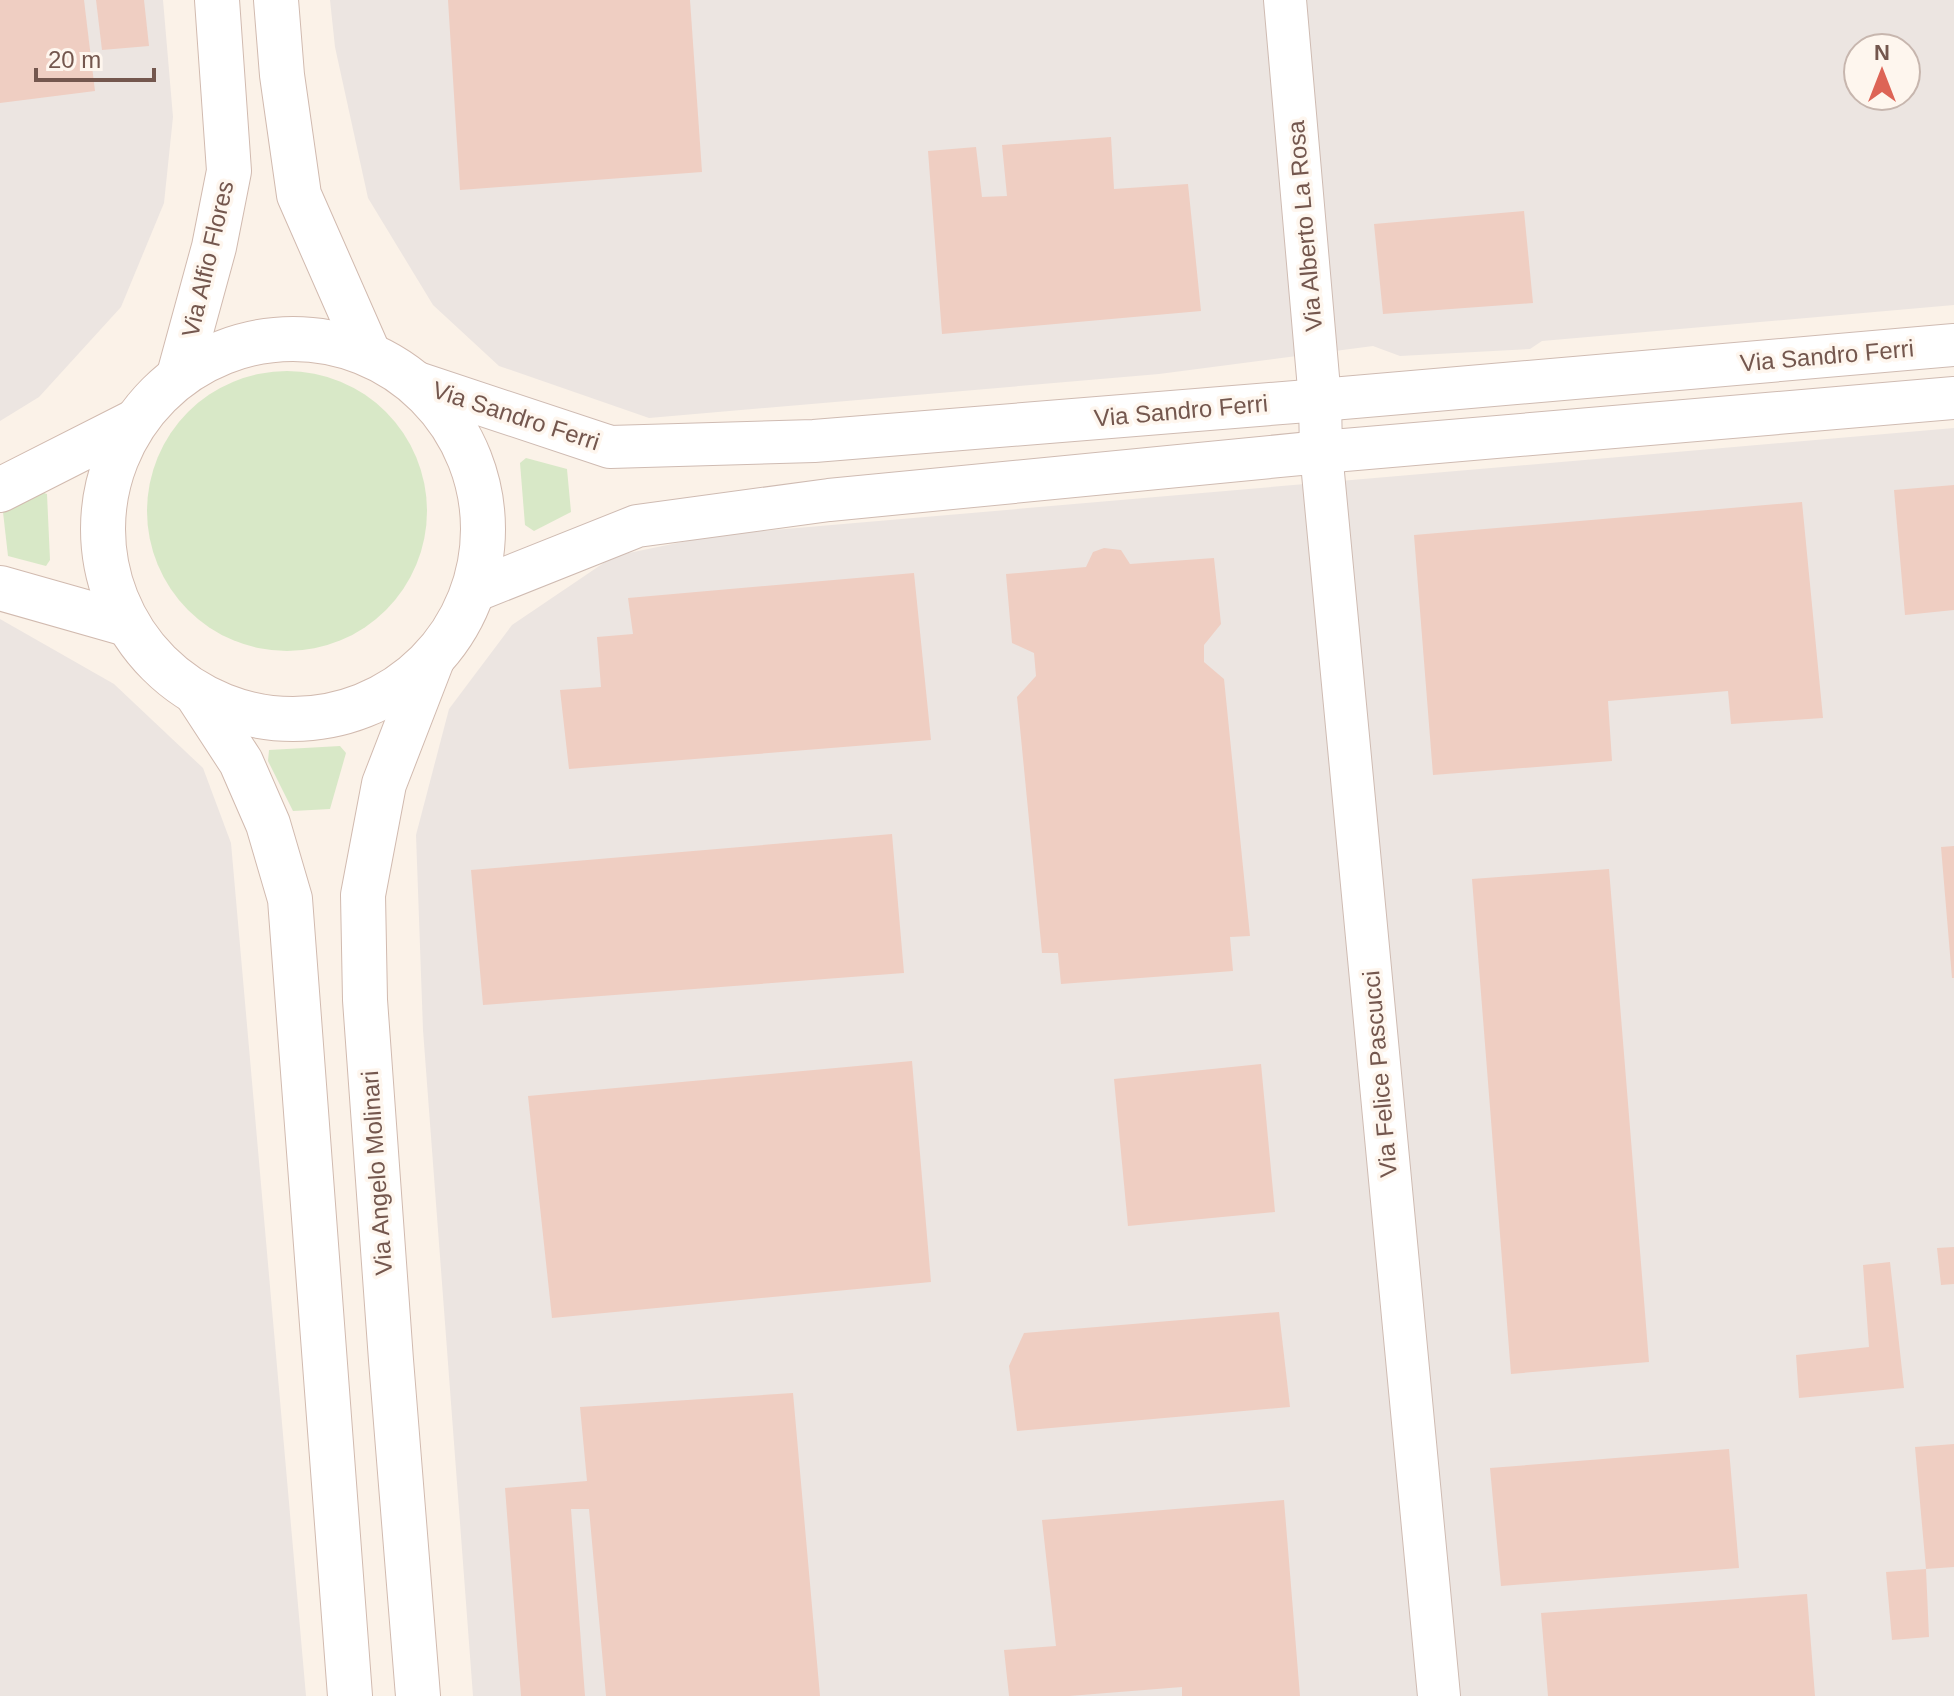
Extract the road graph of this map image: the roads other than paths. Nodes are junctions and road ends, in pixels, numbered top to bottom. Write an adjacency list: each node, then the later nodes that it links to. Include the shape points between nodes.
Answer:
1 (217, 0): 6 (street, Via Alfio Flores, via 229,171)
2 (276, 0): 5 (street, via 299,195)
3 (1285, 0): 9 (street, Via Alberto La Rosa)
4 (1954, 345): 9 (street, Via Sandro Ferri)
5 (368, 352): 6 (street, via 303,338 238,346); 7 (street)
6 (179, 375): 10 (street)
7 (417, 383): 9 (street, Via Sandro Ferri, via 610,447 814,441); 14 (street, via 455,426 478,478 485,535)
8 (1954, 398): 11 (street)
9 (1320, 400): 11 (street, Via Alberto La Rosa)
10 (134, 422): 12 (street); 15 (street, via 111,470 101,522 107,575)
11 (1321, 452): 14 (street, via 829,500 637,526); 20 (street, Via Felice Pascucci)
12 (0, 490)
13 (0, 588): 15 (street)
14 (474, 591): 16 (street, via 457,627)
15 (127, 624): 17 (street, via 157,663)
16 (432, 660): 17 (street, via 381,698 320,718 256,716); 19 (street, Via Angelo Molinari, via 384,784 363,895 365,1000)
17 (196, 693): 18 (street, via 241,762 268,824 290,899)
18 (350, 1696)
19 (418, 1696)
20 (1439, 1696)

